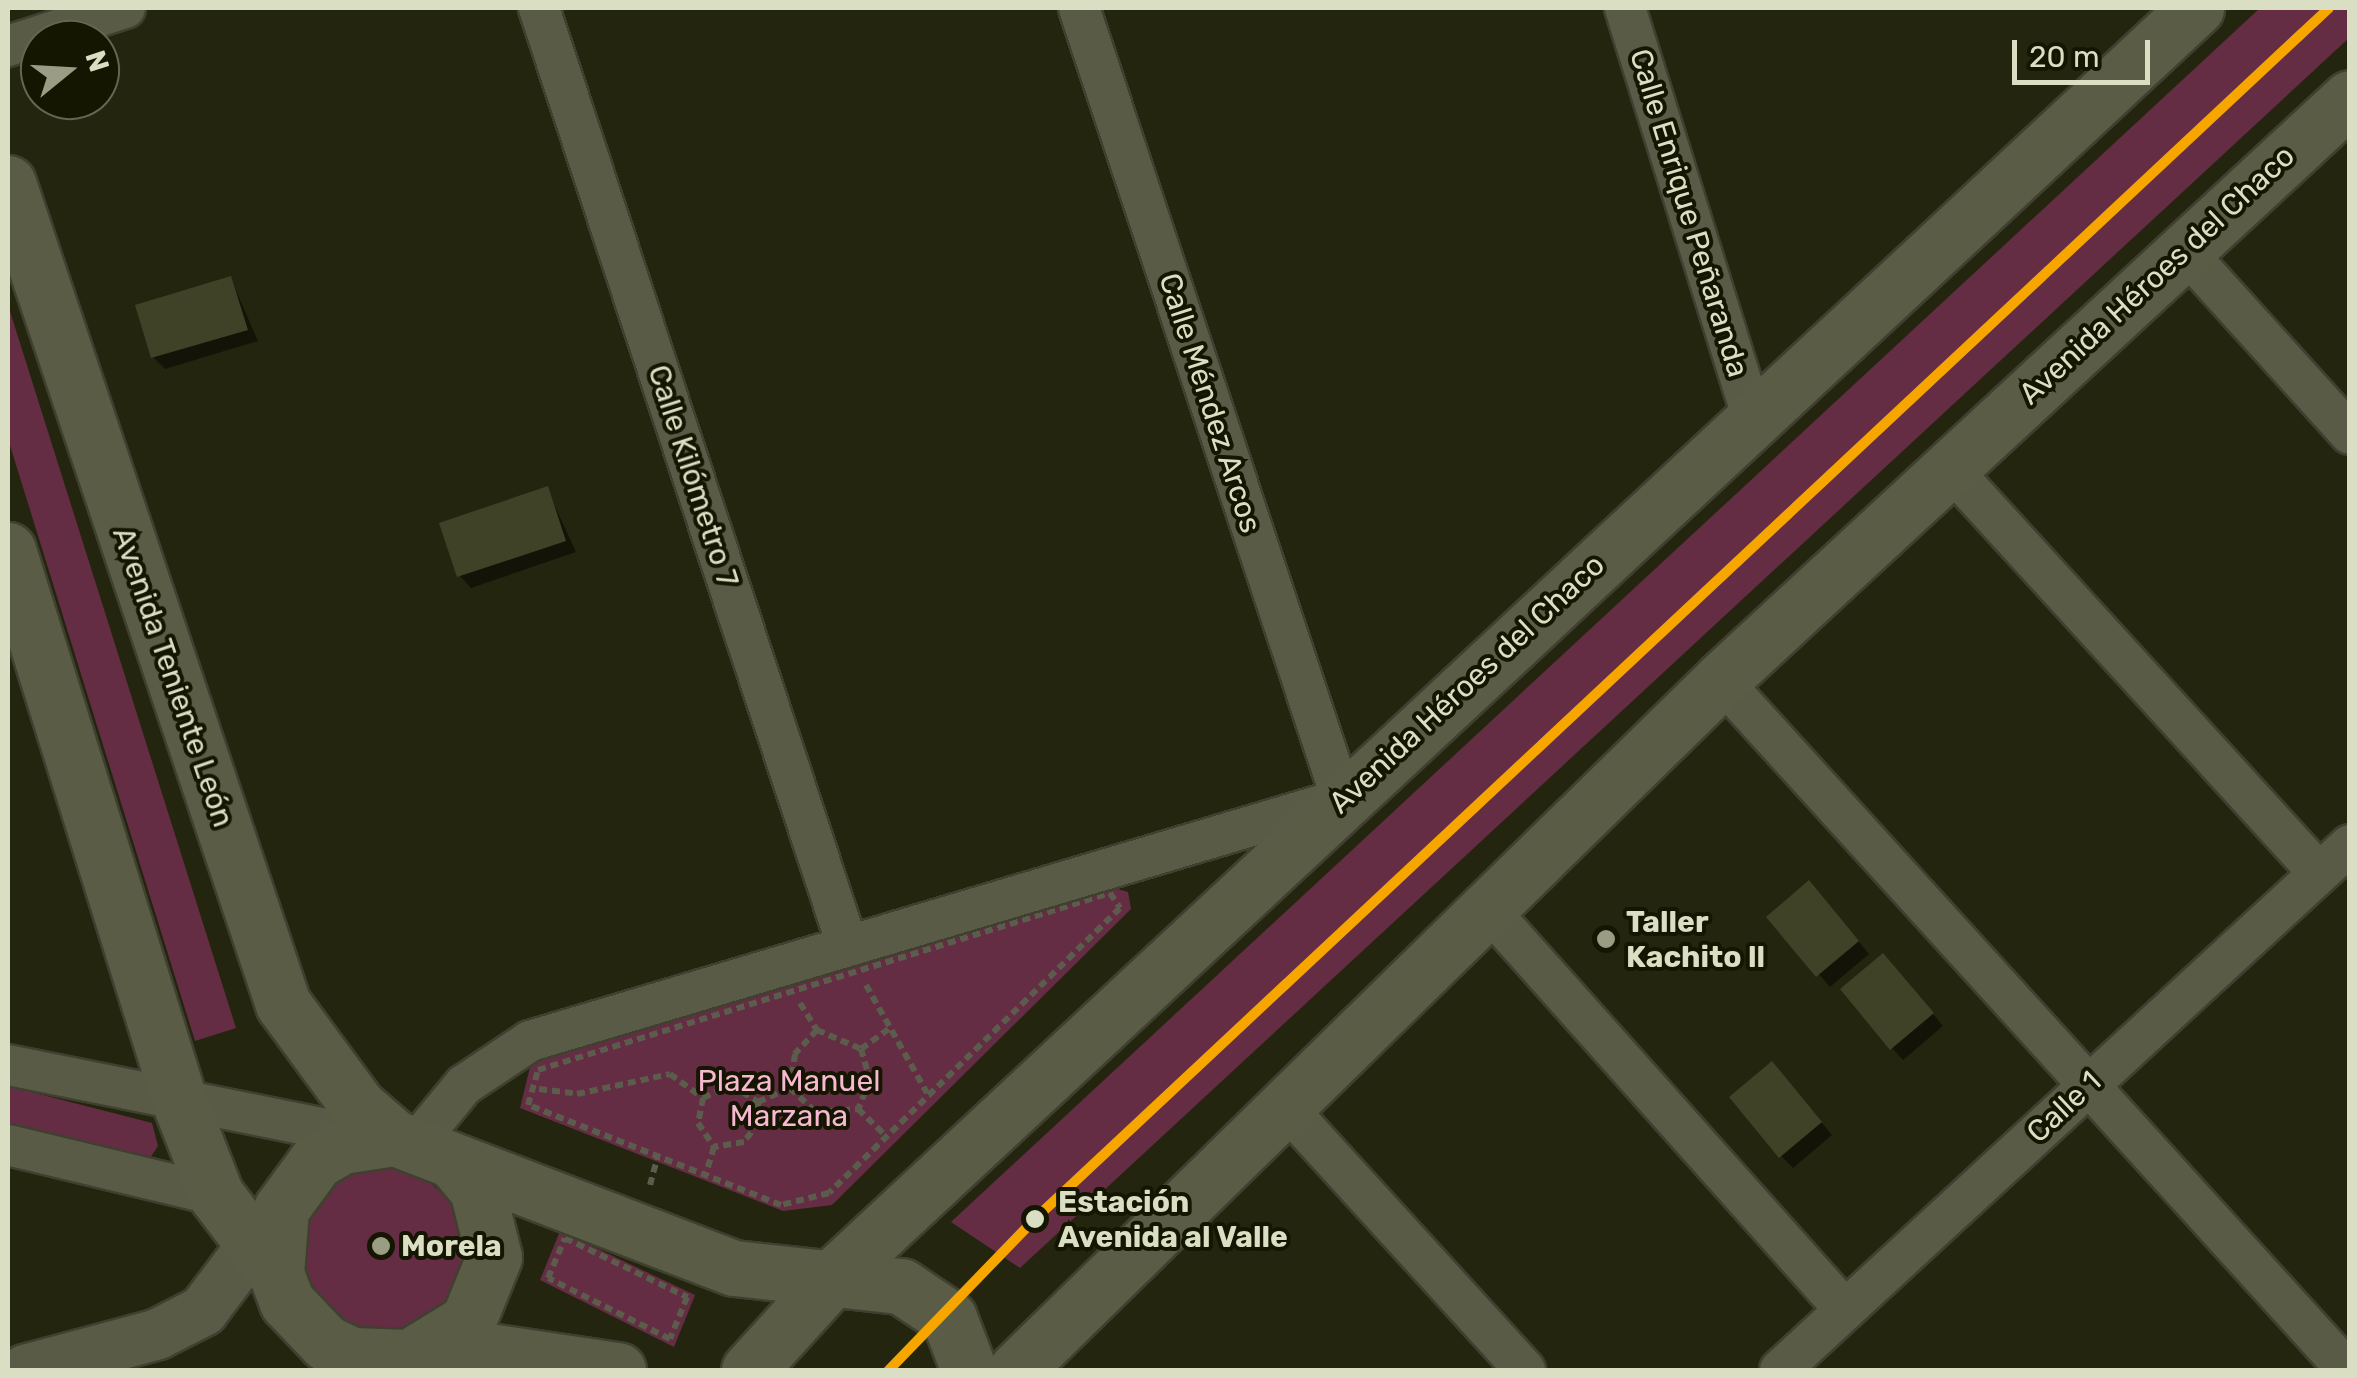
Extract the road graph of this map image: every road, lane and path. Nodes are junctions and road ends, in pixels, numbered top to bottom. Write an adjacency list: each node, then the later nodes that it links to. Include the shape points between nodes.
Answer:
1 (125, 8): 6 (street)
2 (539, 8): 19 (street, Calle Kilómetro 7)
3 (1079, 8): 15 (street, Calle Méndez Arcos)
4 (1624, 8): 10 (street, Calle Enrique Peñaranda)
5 (2194, 8): 10 (main road, Avenida Héroes del Chaco)
6 (8, 46)
7 (2350, 98): 9 (main road, Avenida Héroes del Chaco)
8 (8, 183): 36 (main road, Avenida Teniente León, via 282,1004 358,1106)
9 (2183, 249): 11 (street); 12 (main road, Avenida Héroes del Chaco)
10 (1754, 419): 15 (main road, Avenida Héroes del Chaco)
11 (2350, 434)
12 (1949, 467): 14 (main road, Avenida Héroes del Chaco); 17 (street)
13 (8, 550): 32 (main road)
14 (1721, 680): 18 (main road, Avenida Héroes del Chaco); 27 (street)
15 (1342, 799): 19 (street); 42 (main road, Avenida Héroes del Chaco)
16 (2350, 845): 17 (street, Calle 1)
17 (2319, 873): 27 (street, Calle 1)
18 (1488, 909): 31 (main road, Avenida Héroes del Chaco); 43 (street)
19 (852, 958): 20 (path); 21 (path); 28 (path, via 1120,896 1120,908); 36 (street, via 530,1041 464,1084)
20 (793, 992): 22 (path); 25 (path, via 538,1070)
21 (890, 1028): 23 (path); 28 (path)
22 (816, 1030): 23 (path); 26 (path, via 795,1054)
23 (861, 1049): 33 (path, via 870,1080)
24 (8, 1065): 32 (street)
25 (532, 1088): 29 (path, via 577,1094 670,1074); 38 (path, via 528,1106)
26 (790, 1088): 30 (path); 33 (path, via 816,1112)
27 (2084, 1090): 43 (street, Calle 1); 56 (street)
28 (927, 1093): 34 (path)
29 (703, 1098): 30 (path, via 731,1085); 37 (path, via 698,1123)
30 (758, 1102): 37 (path, via 759,1122 744,1142)
31 (1282, 1102): 53 (main road, Avenida Héroes del Chaco); 54 (street)
32 (180, 1103): 36 (street); 39 (main road)
33 (858, 1109): 34 (path)
34 (885, 1135): 38 (path, via 829,1192 781,1205)
35 (8, 1145): 39 (street)
36 (409, 1145): 41 (main road, via 342,1146 295,1183); 42 (main road, via 734,1268); 46 (main road, via 484,1205 494,1256 468,1322)
37 (714, 1146): 38 (path)
38 (705, 1176)
39 (216, 1195): 41 (main road)
40 (565, 1238): 40 (path, via 687,1297 670,1339 548,1278)
41 (264, 1260): 46 (main road, via 287,1302 326,1343 352,1355); 47 (street, via 204,1311 158,1334)
42 (854, 1277): 44 (main road, via 928,1298); 45 (main road, Avenida Héroes del Chaco)
43 (1846, 1310): 55 (street, Calle 1)
44 (949, 1318): 51 (main road); 52 (main road)
45 (797, 1319): 49 (main road, Avenida Héroes del Chaco); 50 (main road)
46 (408, 1357): 48 (main road)
47 (25, 1370)
48 (618, 1370)
49 (749, 1370)
50 (777, 1370)
51 (969, 1370)
52 (992, 1370)
53 (1016, 1370)
54 (1524, 1370)
55 (1780, 1370)
56 (2348, 1370)

